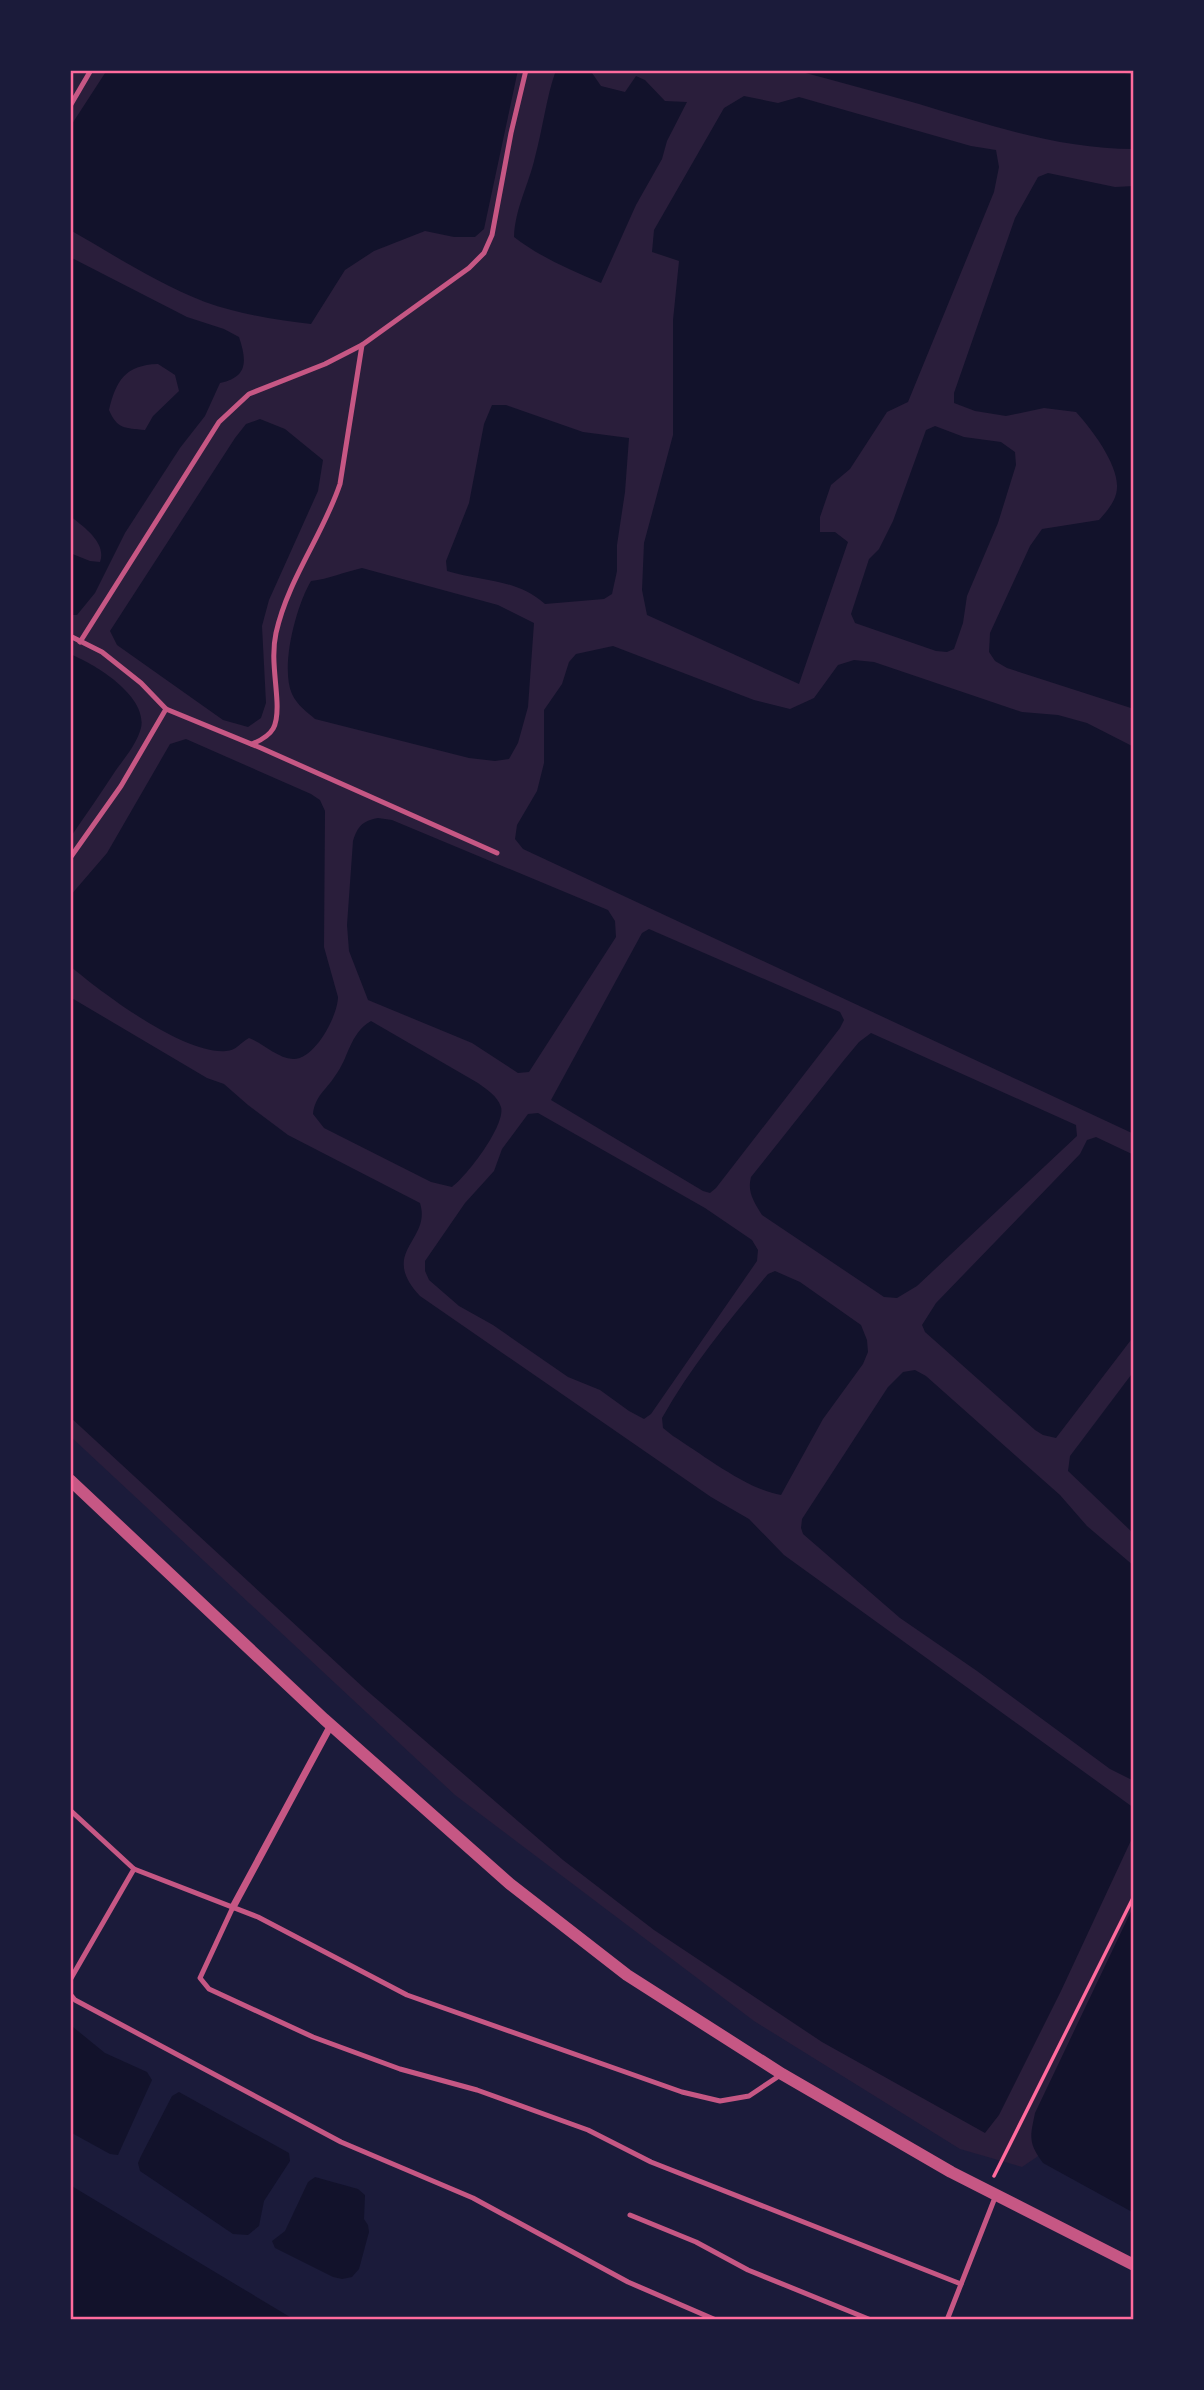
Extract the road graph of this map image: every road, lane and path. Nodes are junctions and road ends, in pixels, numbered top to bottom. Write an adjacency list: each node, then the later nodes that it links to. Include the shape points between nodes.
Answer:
1 (91, 70): 3 (lane)
2 (526, 70): 4 (lane, via 492,235 484,253)
3 (70, 106)
4 (362, 345): 6 (lane, via 249,394 219,422); 8 (lane, via 340,484 284,604 276,635 274,726 268,737)
5 (70, 636): 6 (lane)
6 (80, 642): 7 (lane, via 102,652 141,682)
7 (166, 709): 8 (lane); 10 (lane, via 121,786)
8 (252, 744): 9 (lane)
9 (497, 853)
10 (70, 858)
11 (70, 1480): 12 (street)
12 (331, 1725): 16 (street); 19 (street, via 552,1917 627,1975)
13 (70, 1811): 14 (lane)
14 (134, 1869): 16 (lane); 17 (lane)
15 (1134, 1896): 20 (path)
16 (233, 1906): 19 (lane, via 407,1995 682,2092 720,2101 749,2096); 23 (lane, via 200,1978 209,1989 325,2042 588,2130 650,2162)
17 (70, 1980)
18 (70, 1994): 24 (lane, via 341,2142 473,2198 628,2282)
19 (782, 2074): 20 (street)
20 (991, 2193): 22 (street); 23 (lane)
21 (630, 2215): 25 (lane)
22 (1134, 2264)
23 (961, 2284): 26 (lane)
24 (716, 2320)
25 (871, 2320)
26 (947, 2320)

